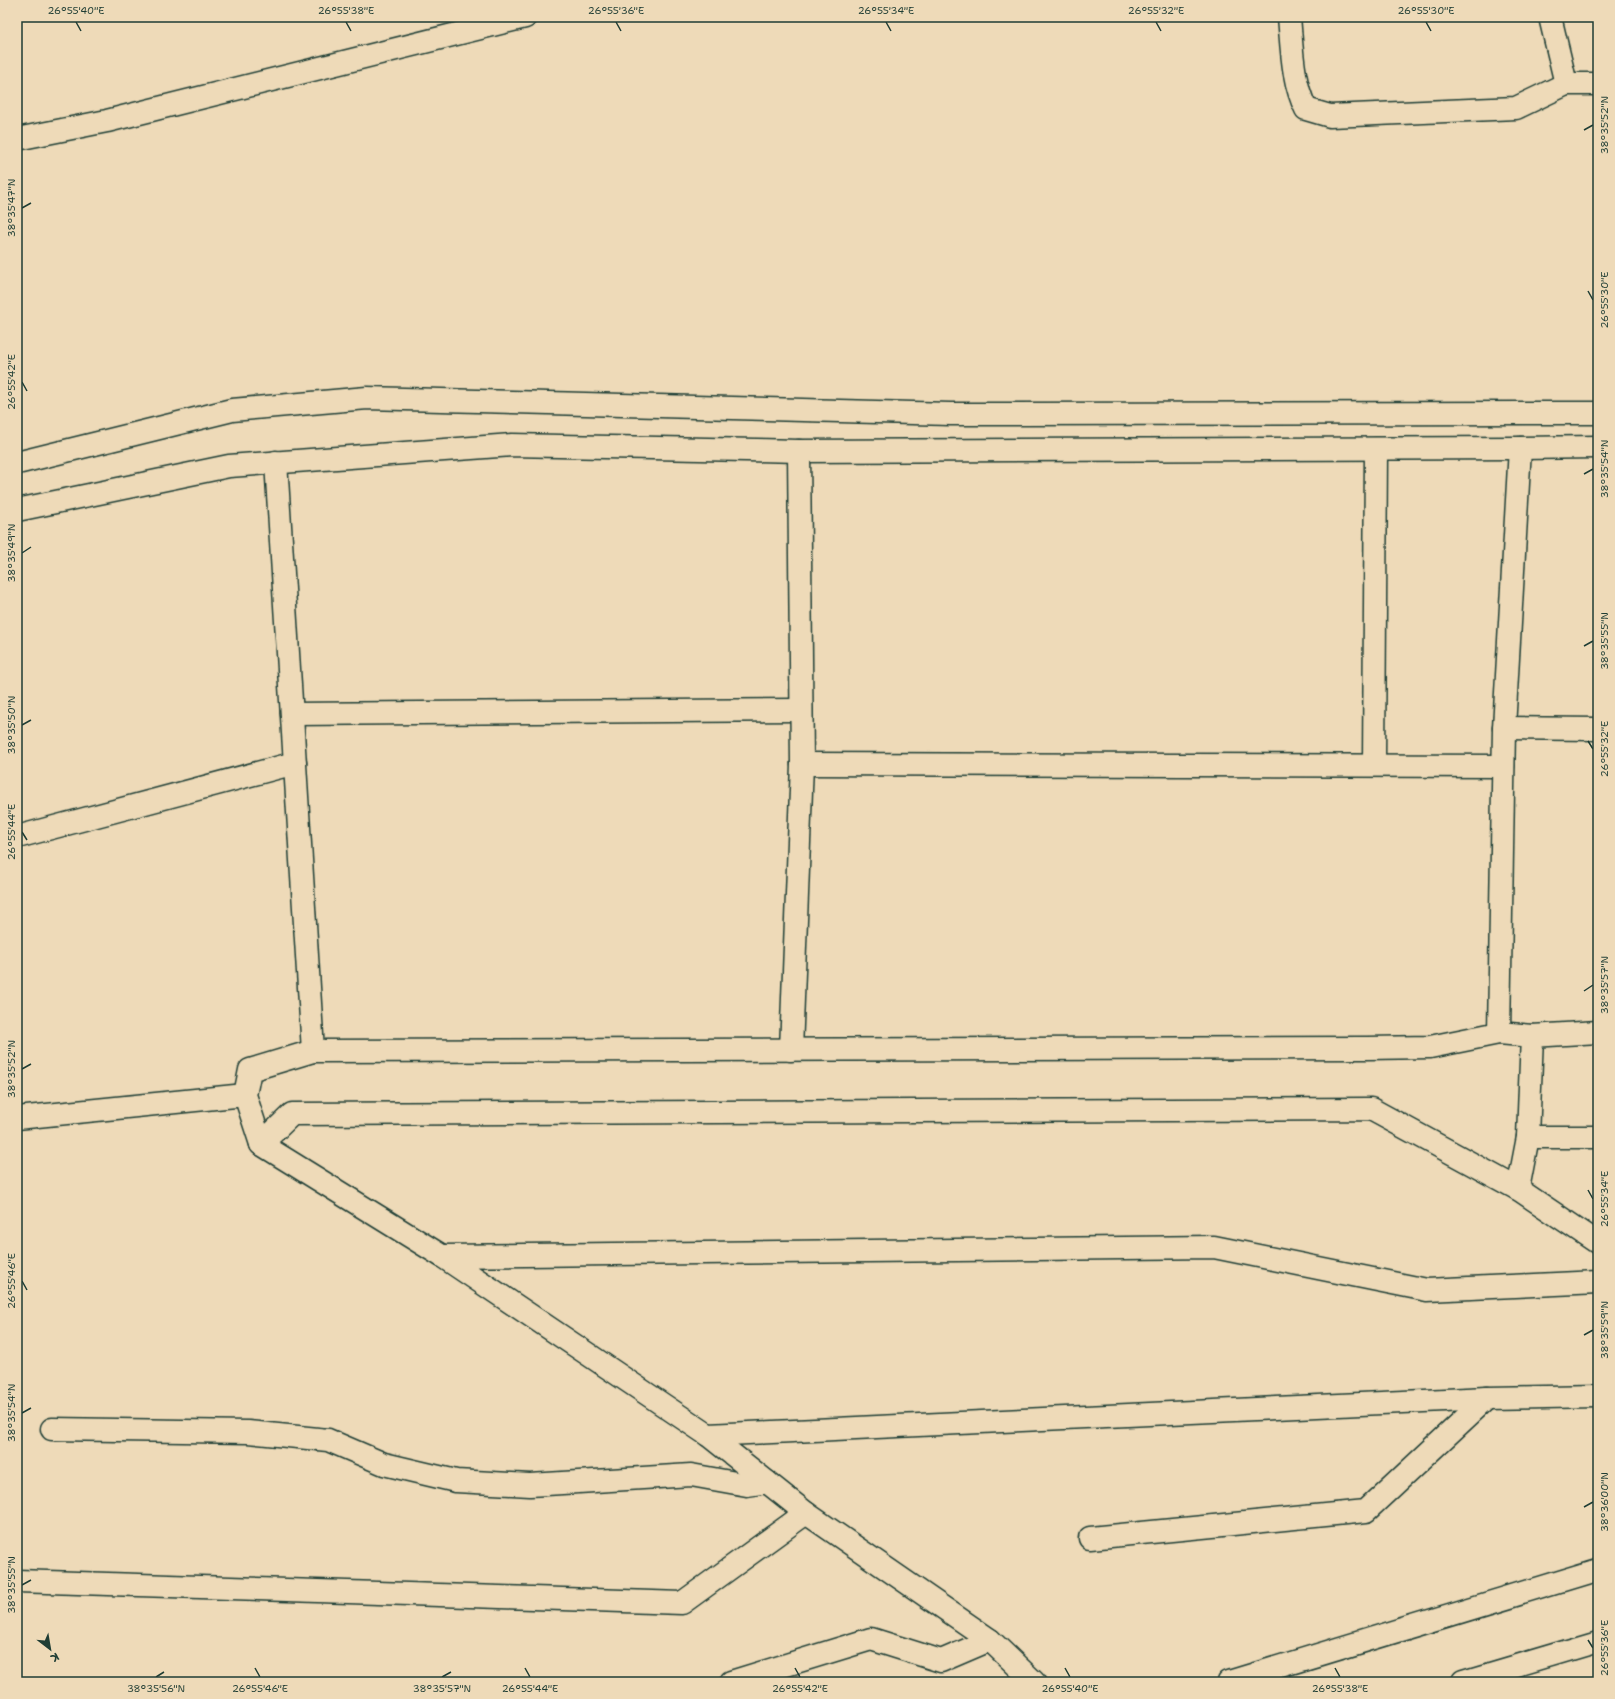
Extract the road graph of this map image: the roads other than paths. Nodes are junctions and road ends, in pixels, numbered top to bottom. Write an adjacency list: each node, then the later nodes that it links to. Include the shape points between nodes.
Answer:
1 (525, 17): 6 (street, via 107,121)
2 (1289, 17): 4 (street, via 1300,97 1306,109 1330,116 1516,108)
3 (1550, 17): 4 (street)
4 (1566, 84): 5 (street)
5 (1598, 84)
6 (17, 139)
7 (1598, 413): 13 (street, via 950,414 367,398 232,410)
8 (1598, 447): 9 (street)
9 (1520, 448): 10 (street); 17 (street)
10 (1376, 449): 11 (street); 21 (street)
11 (799, 450): 12 (street, via 512,445); 15 (street)
12 (276, 462): 14 (street, via 229,466); 16 (street)
13 (17, 463)
14 (17, 510)
15 (801, 710): 16 (street); 20 (street)
16 (292, 714): 19 (street)
17 (1504, 728): 18 (street); 22 (street)
18 (1598, 729)
19 (295, 763): 23 (street); 28 (street)
20 (802, 764): 21 (street); 27 (street)
21 (1374, 765): 22 (street)
22 (1504, 766): 25 (street)
23 (17, 836)
24 (1598, 1032): 26 (street)
25 (1499, 1033): 26 (street); 27 (street, via 1430,1047)
26 (1532, 1036): 31 (street)
27 (791, 1050): 28 (street)
28 (313, 1051): 29 (street, via 250,1070)
29 (245, 1095): 30 (street); 33 (street)
30 (17, 1118)
31 (1528, 1137): 32 (street); 34 (street)
32 (1598, 1137)
33 (260, 1144): 34 (street, via 292,1114 1371,1109); 36 (street)
34 (1518, 1189): 35 (street)
35 (1598, 1243)
36 (442, 1256): 37 (street, via 1214,1247 1427,1290); 41 (street)
37 (1598, 1282)
38 (1598, 1396): 39 (street)
39 (1487, 1398): 41 (street); 44 (street, via 1366,1511)
40 (52, 1429): 42 (street, via 248,1432 328,1440 384,1464 456,1481 530,1485 691,1475 747,1485)
41 (708, 1435): 42 (street)
42 (767, 1482): 43 (street)
43 (806, 1513): 46 (street, via 682,1603); 47 (street)
44 (1090, 1538)
45 (1598, 1570): 51 (street)
46 (17, 1581)
47 (990, 1640): 49 (street, via 941,1661 871,1640); 50 (street)
48 (1598, 1642): 52 (street)
49 (731, 1682)
50 (1034, 1682)
51 (1229, 1682)
52 (1463, 1682)

